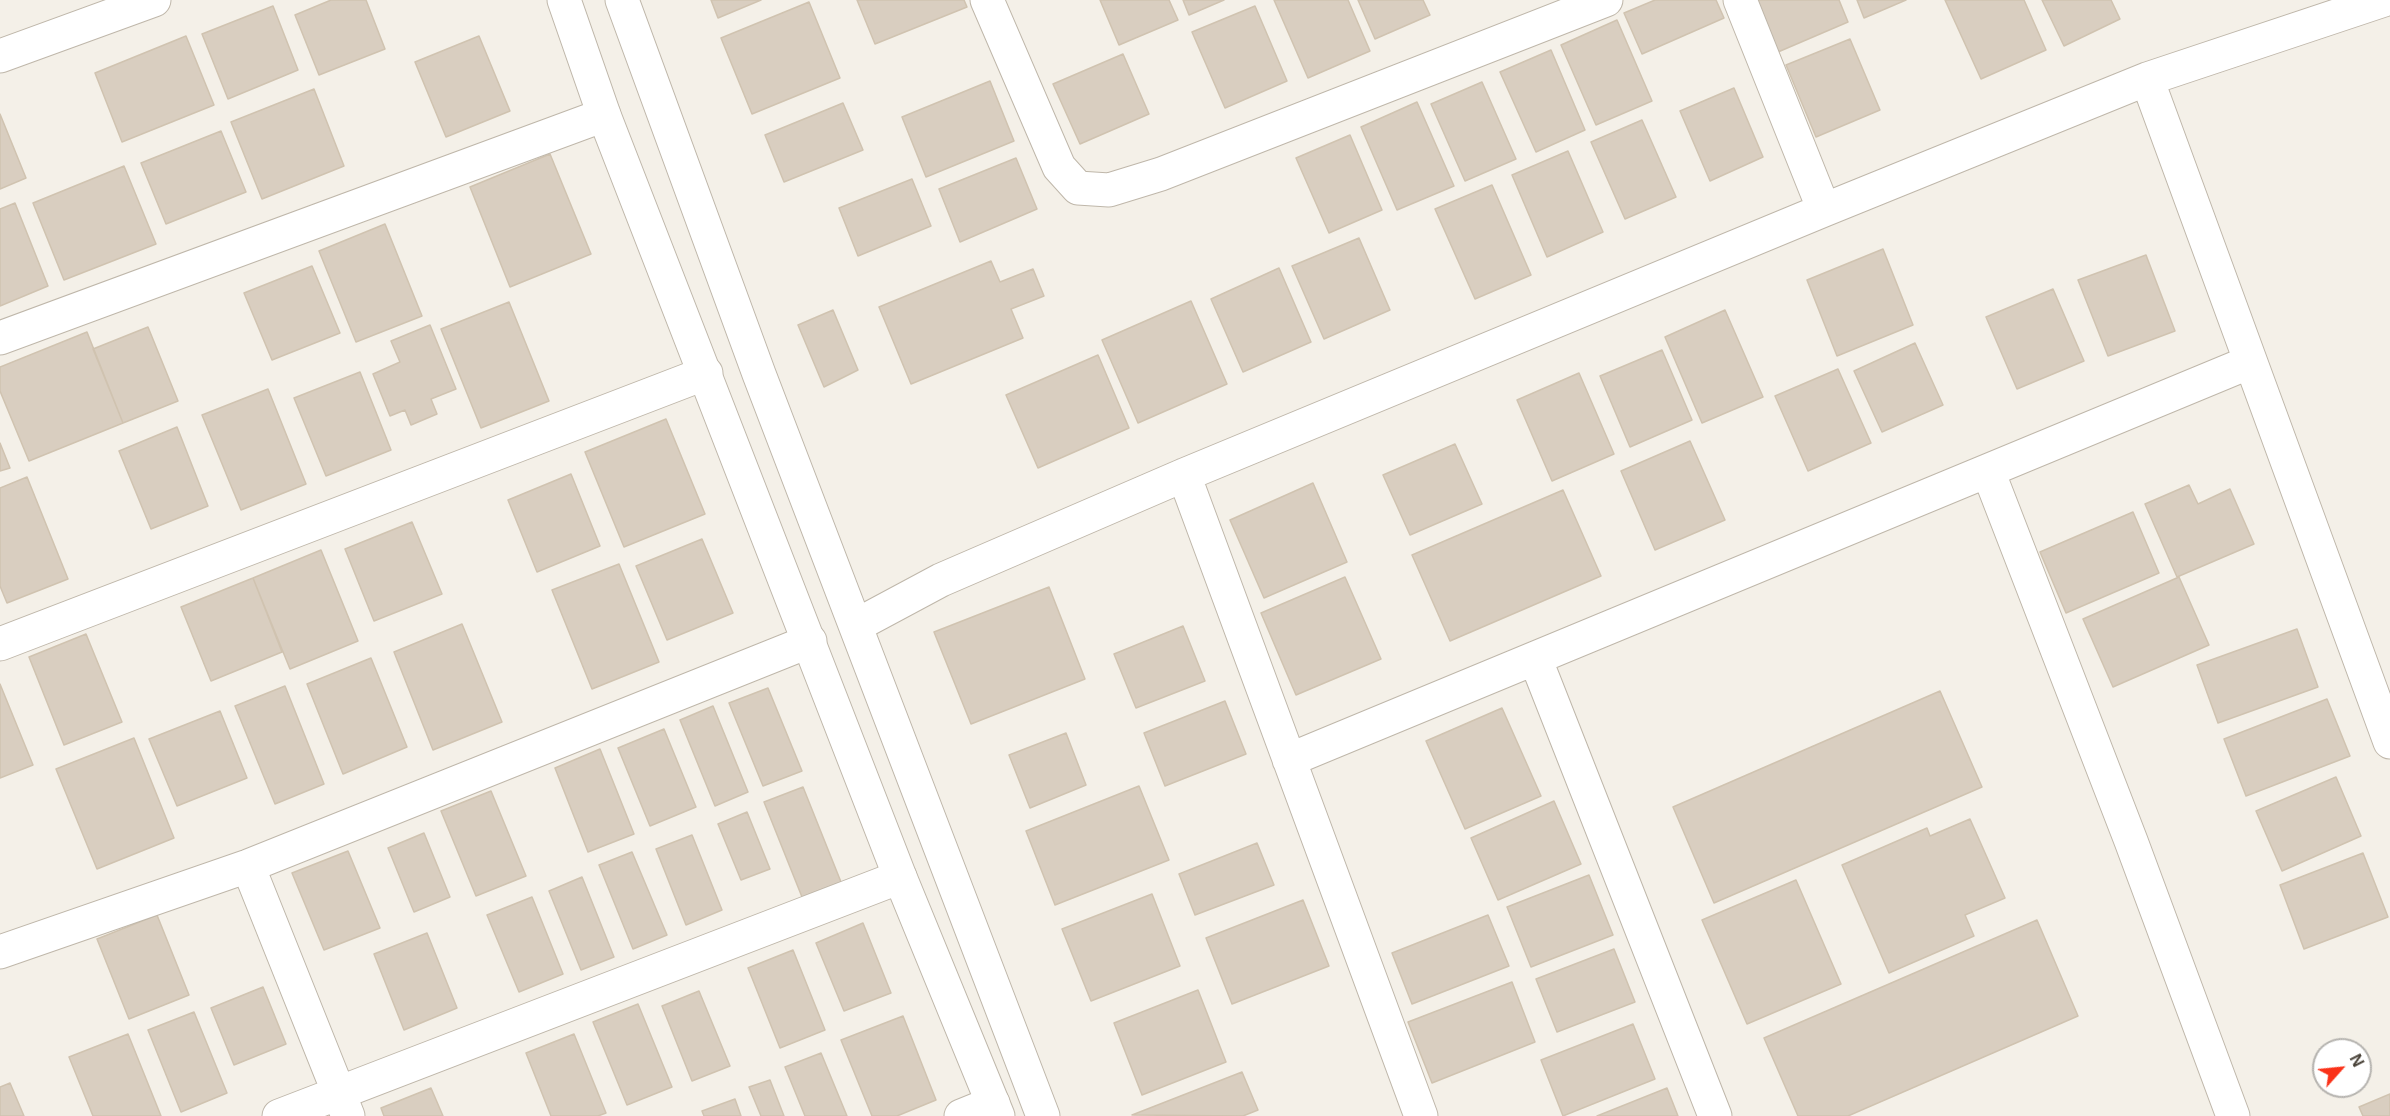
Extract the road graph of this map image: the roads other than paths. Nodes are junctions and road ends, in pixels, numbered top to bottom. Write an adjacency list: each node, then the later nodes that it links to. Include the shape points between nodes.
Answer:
1 (154, 0): 8 (street)
2 (564, 0): 10 (street)
3 (622, 0): 17 (street, via 759,375)
4 (987, 0): 5 (street, via 1059,167 1078,188 1109,190 1161,174)
5 (1606, 0)
6 (1740, 0): 11 (street)
7 (2384, 0): 9 (street)
8 (0, 56)
9 (2146, 79): 11 (street); 13 (street)
10 (604, 115): 12 (street); 14 (street)
11 (1824, 210): 16 (street)
12 (0, 338)
13 (2250, 362): 15 (street); 23 (street)
14 (706, 373): 18 (street); 19 (street)
15 (1988, 471): 20 (street); 35 (street)
16 (1184, 475): 17 (street, via 941,580); 24 (street)
17 (857, 625): 21 (street)
18 (810, 641): 22 (street); 25 (street)
19 (0, 645)
20 (1535, 658): 24 (street); 34 (street)
21 (891, 713): 22 (street); 32 (street)
22 (844, 732): 26 (street)
23 (2390, 742)
24 (1289, 760): 33 (street)
25 (248, 866): 27 (street); 28 (street)
26 (900, 877): 28 (street); 29 (street)
27 (0, 952)
28 (343, 1105): 30 (street)
29 (996, 1110): 31 (street)
30 (279, 1116)
31 (961, 1116)
32 (1043, 1116)
33 (1421, 1116)
34 (1715, 1116)
35 (2233, 1116)

